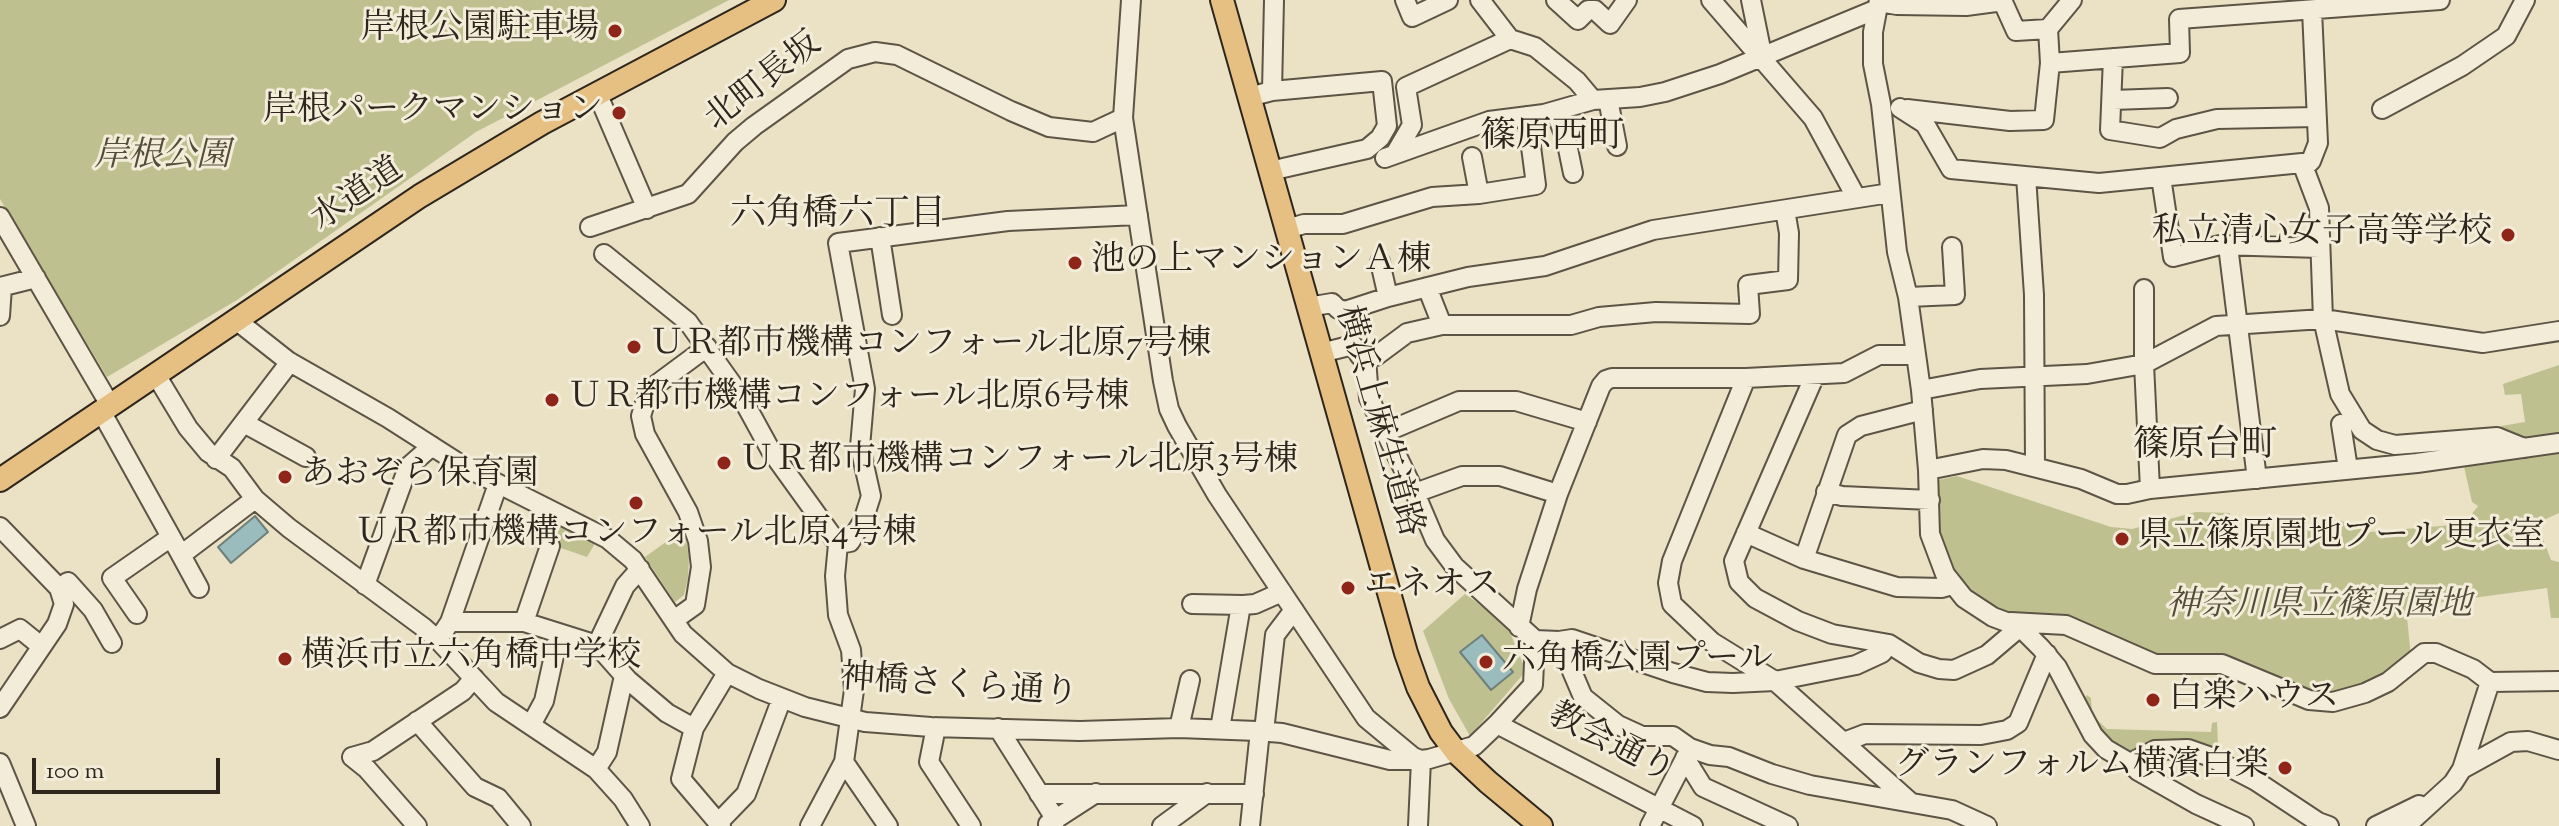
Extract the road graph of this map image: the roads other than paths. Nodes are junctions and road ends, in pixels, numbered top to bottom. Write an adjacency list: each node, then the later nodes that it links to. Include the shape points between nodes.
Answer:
1 (774, 0): 25 (main road, 水道道)
2 (1131, 0): 35 (street)
3 (1222, 0): 26 (main road, 横浜上麻生道路)
4 (1274, 0): 24 (street)
5 (1405, 0): 6 (street, via 1412,17)
6 (1448, 0)
7 (1480, 0): 20 (street)
8 (1556, 0): 9 (street, via 1578,20 1595,10 1610,24)
9 (1627, 0)
10 (1711, 0): 21 (street)
11 (1751, 0): 21 (street)
12 (2000, 0): 16 (street, via 1966,6); 19 (street, via 2016,31)
13 (2072, 0): 19 (street)
14 (2440, 0): 17 (street)
15 (2522, 0): 31 (street, via 2506,36)
16 (1878, 4): 21 (street); 30 (street, via 1873,64)
17 (2338, 4): 18 (street)
18 (2312, 10): 22 (street, via 2179,19 2180,53); 34 (street)
19 (2048, 29): 23 (street)
20 (1510, 39): 28 (street, via 1535,47); 33 (street, via 1406,87 1412,125 1390,156 1489,121)
21 (1762, 57): 28 (street, via 1665,92); 45 (street, via 1813,118)
22 (2113, 58): 23 (street); 29 (street)
23 (2050, 63): 30 (street, via 2044,120 2010,121)
24 (1272, 91): 26 (street); 39 (street, via 1382,81 1387,126 1367,149)
25 (598, 95): 46 (street); 68 (main road, 水道道, via 428,191)
26 (1249, 97): 39 (main road, 横浜上麻生道路)
27 (2168, 98): 29 (street)
28 (1601, 99): 32 (street); 36 (street)
29 (2113, 100): 34 (street, via 2110,130 2160,138 2217,119)
30 (1890, 106): 41 (street, via 1925,124 1951,169); 43 (street)
31 (2382, 109)
32 (1555, 111): 33 (street); 40 (street)
33 (1527, 116): 44 (street, via 1536,185)
34 (2316, 117): 38 (street, via 2318,143)
35 (1123, 118): 46 (street, 北町長坂, via 1093,132 1049,127 897,55 875,52 848,59 754,126 688,194); 48 (street)
36 (1617, 146)
37 (1472, 157): 44 (street)
38 (2305, 167): 42 (street, via 2279,164); 54 (street, via 2319,208)
39 (1270, 171): 51 (main road, 横浜上麻生道路)
40 (1573, 173)
41 (2026, 176): 42 (street, via 2099,183); 80 (street)
42 (2161, 177): 54 (street, via 2173,257 2220,245)
43 (1890, 193): 45 (street); 63 (street)
44 (1479, 194): 51 (street, via 1432,197 1343,224)
45 (1856, 197): 47 (street)
46 (647, 209): 50 (street, 北町長坂)
47 (1785, 210): 60 (street, via 1653,230 1545,266); 69 (street, via 1788,280 1748,285 1750,314 1656,312 1571,325)
48 (1138, 215): 52 (street, via 1008,221); 118 (street, via 1169,409)
49 (0, 217): 58 (street)
50 (590, 227)
51 (1287, 229): 64 (main road, 横浜上麻生道路)
52 (880, 237): 65 (street); 109 (street, via 838,243 865,389 860,447 871,496 850,542)
53 (1952, 247): 63 (street, via 1955,295)
54 (2320, 248): 67 (street)
55 (604, 254): 72 (street, via 679,314)
56 (2229, 254): 70 (street)
57 (1380, 262): 62 (street)
58 (36, 278): 59 (street); 83 (street)
59 (1, 287): 66 (street)
60 (1427, 287): 62 (street); 69 (street)
61 (2144, 289): 77 (street)
62 (1388, 297): 64 (street, via 1345,311 1332,303)
63 (1908, 297): 74 (street)
64 (1308, 307): 73 (main road, 横浜上麻生道路)
65 (892, 315)
66 (0, 316)
67 (2323, 319): 70 (street); 71 (street, via 2483,343); 91 (street, via 2340,394 2362,430 2377,440 2395,445 2497,437)
68 (236, 320): 76 (street, 神橋さくら通り); 78 (main road, 水道道)
69 (1442, 325): 75 (street, via 1407,333)
70 (2238, 325): 77 (street, via 2216,326); 97 (street)
71 (2559, 331)
72 (707, 347): 109 (street, via 771,451); 123 (street, via 649,390 641,416 698,541 701,567 695,605)
73 (1321, 353): 75 (street, via 1353,345); 159 (main road, 横浜上麻生道路, via 1406,653 1426,706)
74 (1915, 355): 79 (street, via 1879,355 1844,373); 82 (street)
75 (1366, 358): 88 (street, via 1369,398)
76 (290, 362): 86 (street); 90 (street, 神橋さくら通り)
77 (2144, 364): 80 (street, via 2087,374); 100 (street)
78 (156, 375): 83 (main road, 水道道); 93 (street, via 188,428)
79 (1815, 375): 81 (street); 107 (street)
80 (2035, 375): 82 (street); 94 (street)
81 (1746, 378): 85 (street, via 1612,378 1601,386); 142 (street, via 1672,561 1668,583 1672,604 1688,622)
82 (1921, 390): 84 (street)
83 (106, 408): 98 (main road, 水道道); 108 (street)
84 (1923, 410): 96 (street); 101 (street, via 1850,432)
85 (1587, 422): 88 (street, via 1516,401 1459,401); 103 (street)
86 (244, 423): 92 (street); 93 (street)
87 (2341, 424): 95 (street)
88 (1386, 432): 102 (street)
89 (2559, 443): 91 (street)
90 (432, 446): 99 (street, 神橋さくら通り); 114 (street, via 408,467)
91 (2524, 448): 95 (street)
92 (306, 457)
93 (216, 459): 104 (street, via 232,468)
94 (2035, 466): 96 (street, via 1983,459); 100 (street, via 2117,494)
95 (2348, 469): 97 (street)
96 (1928, 470): 105 (street)
97 (2257, 479): 100 (street)
98 (0, 480)
99 (498, 484): 113 (street, 神橋さくら通り, via 608,539); 124 (street)
100 (2150, 489)
101 (1826, 492): 105 (street); 112 (street)
102 (1415, 493): 103 (street, via 1462,476 1500,476); 127 (street, via 1435,540 1455,567)
103 (1558, 494): 127 (street)
104 (255, 499): 111 (street); 114 (street)
105 (1930, 500): 115 (street, via 1930,534)
106 (1, 530): 116 (street)
107 (1746, 533): 112 (street); 134 (street, via 1734,566 1736,577 1755,598 1819,630)
108 (171, 537): 111 (street); 122 (street, via 112,578)
109 (838, 544): 147 (street, via 838,615 851,650 854,690)
110 (550, 546): 125 (street)
111 (181, 555): 117 (street)
112 (1804, 559): 115 (street, via 1897,587)
113 (640, 569): 123 (street, 神橋さくら通り); 135 (street, via 625,586)
114 (365, 585): 133 (street)
115 (1952, 585): 126 (street, via 1993,617)
116 (59, 588): 132 (street, via 68,582); 136 (street, via 63,612)
117 (199, 588)
118 (1282, 592): 120 (street); 121 (street)
119 (1192, 604): 120 (street)
120 (1241, 605): 155 (street)
121 (1294, 610): 156 (street, via 1275,635); 161 (street, via 1366,718)
122 (137, 614)
123 (674, 620): 138 (street, 神橋さくら通り)
124 (450, 622): 125 (street); 133 (street)
125 (524, 622): 128 (street)
126 (2015, 625): 134 (street, via 1987,655 1954,670 1919,663); 137 (street); 144 (street, via 2066,625 2155,664 2222,664 2309,700 2333,702 2365,693 2424,653 2473,669)
127 (1519, 627): 130 (street)
128 (559, 633): 135 (street); 150 (street, via 544,701)
129 (0, 639): 136 (street, via 20,629)
130 (1535, 640): 131 (street); 149 (street, 神橋さくら通り, via 1533,685)
131 (1559, 641): 142 (street, via 1588,642 1707,682); 160 (street, via 1583,697 1598,711 1642,736 1673,736)
132 (112, 643)
133 (441, 643): 140 (street)
134 (1889, 644): 142 (street, via 1856,665)
135 (597, 645): 139 (street)
136 (41, 646): 146 (street)
137 (2047, 654): 157 (street, via 2018,723 2007,730 1981,735 1865,734); 164 (street, via 2093,735)
138 (727, 673): 145 (street, 神橋さくら通り); 152 (street)
139 (624, 676): 152 (street, via 667,713); 165 (street, via 607,752)
140 (474, 678): 148 (street); 150 (street, via 496,702)
141 (1190, 680): 154 (street)
142 (1775, 681): 157 (street)
143 (2559, 681): 144 (street)
144 (2490, 682): 166 (street)
145 (782, 698): 147 (street, 神橋さくら通り); 175 (street, via 746,794)
146 (0, 708)
147 (849, 720): 151 (street, 神橋さくら通り); 162 (street)
148 (417, 721): 179 (street, via 373,751 352,757); 180 (street, via 475,787 498,798)
149 (1497, 724): 159 (street, 神橋さくら通り, via 1474,746); 173 (street, 教会通り)
150 (531, 725): 165 (street)
151 (936, 727): 153 (street, 神橋さくら通り); 184 (street, via 929,762)
152 (694, 728): 175 (street, via 681,779)
153 (998, 728): 154 (street, 神橋さくら通り); 169 (street)
154 (1179, 728): 155 (street, 神橋さくら通り)
155 (1220, 729): 156 (street, 神橋さくら通り)
156 (1262, 731): 161 (street, 神橋さくら通り, via 1390,760); 170 (street)
157 (1844, 742): 172 (street)
158 (2559, 750): 166 (street, via 2520,740)
159 (1456, 752): 161 (street, 神橋さくら通り); 176 (main road, 横浜上麻生道路)
160 (1688, 753): 172 (street, via 1729,757 1810,785); 173 (street); 177 (street, via 1703,787)
161 (1421, 760): 187 (street)
162 (844, 762): 182 (street); 183 (street)
163 (0, 763): 178 (street)
164 (2130, 763): 191 (street); 192 (street, via 2171,747 2208,756)
165 (596, 769): 181 (street)
166 (2462, 769): 171 (street)
167 (1096, 793): 168 (street); 169 (street); 174 (street)
168 (1207, 793): 170 (street); 185 (street)
169 (1039, 794): 174 (street)
170 (1254, 794): 186 (street)
171 (2439, 794): 193 (street); 194 (street)
172 (1909, 801): 190 (street, via 1952,810)
173 (1660, 808): 188 (street); 189 (street, 教会通り)
174 (1051, 823)
175 (720, 824)
176 (1542, 824)
177 (1779, 824)
178 (26, 826)
179 (417, 826)
180 (521, 826)
181 (640, 826)
182 (810, 826)
183 (888, 826)
184 (971, 826)
185 (1162, 826)
186 (1250, 826)
187 (1418, 826)
188 (1650, 826)
189 (1693, 826)
190 (1987, 826)
191 (2244, 826)
192 (2329, 826)
193 (2376, 826)
194 (2406, 826)

